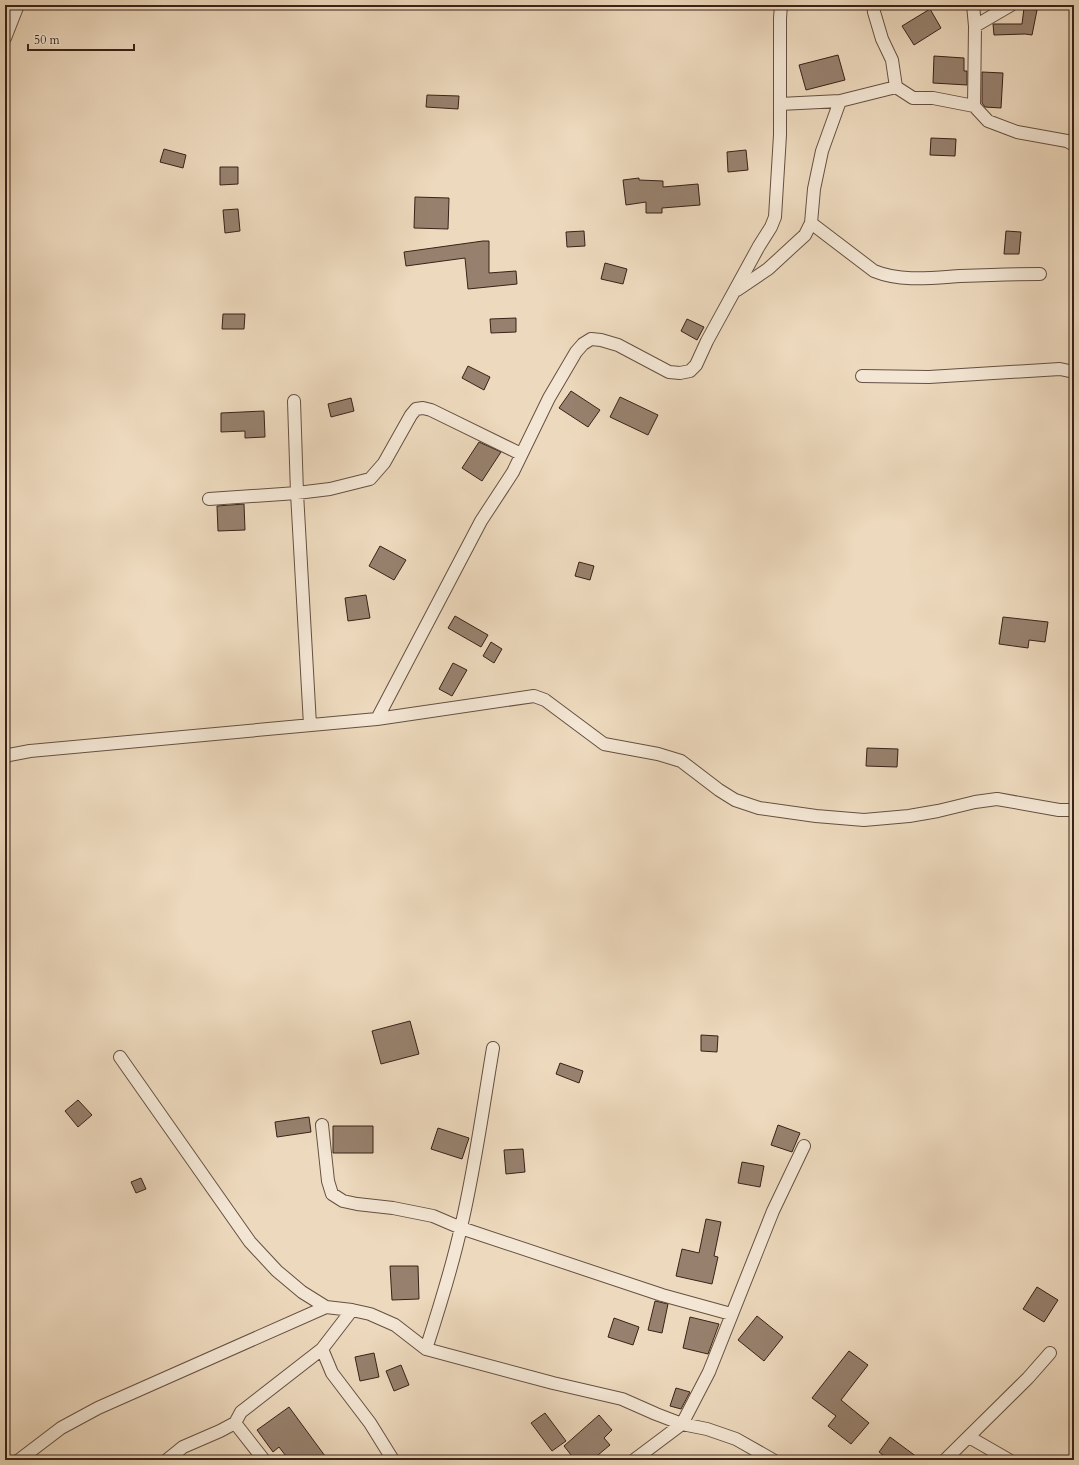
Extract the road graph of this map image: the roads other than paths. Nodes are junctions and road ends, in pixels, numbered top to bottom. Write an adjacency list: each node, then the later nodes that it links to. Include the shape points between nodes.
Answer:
1 (18, 5): 7 (street)
2 (781, 5): 10 (street)
3 (873, 5): 8 (street, via 882,39 892,60)
4 (973, 5): 6 (street)
5 (1011, 5): 6 (street)
6 (975, 26): 11 (street)
7 (5, 38)
8 (896, 87): 9 (street); 11 (street, via 912,98 933,98)
9 (840, 101): 10 (street); 13 (street, via 822,151 813,195)
10 (780, 104): 15 (street, via 775,217)
11 (974, 106): 12 (street, via 988,121 1017,132 1067,141)
12 (1074, 145)
13 (811, 223): 14 (street, via 874,271 896,278); 15 (street, via 805,235 768,269)
14 (1040, 274)
15 (735, 292): 19 (street, via 690,371 669,372 618,345 601,340 591,339 583,344 549,398)
16 (1074, 372): 17 (street, via 1060,368 929,377)
17 (862, 376)
18 (294, 402): 20 (street)
19 (521, 454): 20 (street, via 430,410 416,409 384,463 370,479 330,490); 22 (street, via 513,472 481,521)
20 (297, 493): 21 (street); 23 (street)
21 (209, 499)
22 (377, 719): 23 (street); 25 (street, via 534,696 545,700 604,744 681,761 735,800 759,808 864,820 909,816 997,799 1059,810)
23 (310, 725): 24 (street)
24 (6, 755)
25 (1074, 810)
26 (493, 1048): 30 (street)
27 (120, 1056): 31 (street, via 250,1242 277,1271 302,1292)
28 (322, 1125): 30 (street, via 328,1181 332,1194 343,1201 433,1216)
29 (804, 1146): 33 (street, via 773,1211)
30 (461, 1228): 33 (street, via 662,1295); 35 (street)
31 (326, 1307): 32 (street); 40 (street, via 98,1408 61,1428)
32 (352, 1310): 34 (street); 35 (street, via 370,1314 394,1325)
33 (731, 1314): 38 (street, via 709,1372)
34 (322, 1349): 37 (street, via 241,1412); 43 (street, via 332,1373 370,1423)
35 (426, 1349): 38 (street, via 622,1399)
36 (1050, 1353): 39 (street)
37 (235, 1423): 41 (street, via 183,1447); 42 (street)
38 (682, 1424): 44 (street); 45 (street, via 736,1439)
39 (969, 1437): 46 (street); 47 (street)
40 (19, 1460)
41 (166, 1460)
42 (264, 1460)
43 (393, 1460)
44 (634, 1460)
45 (773, 1460)
46 (945, 1460)
47 (1009, 1460)

